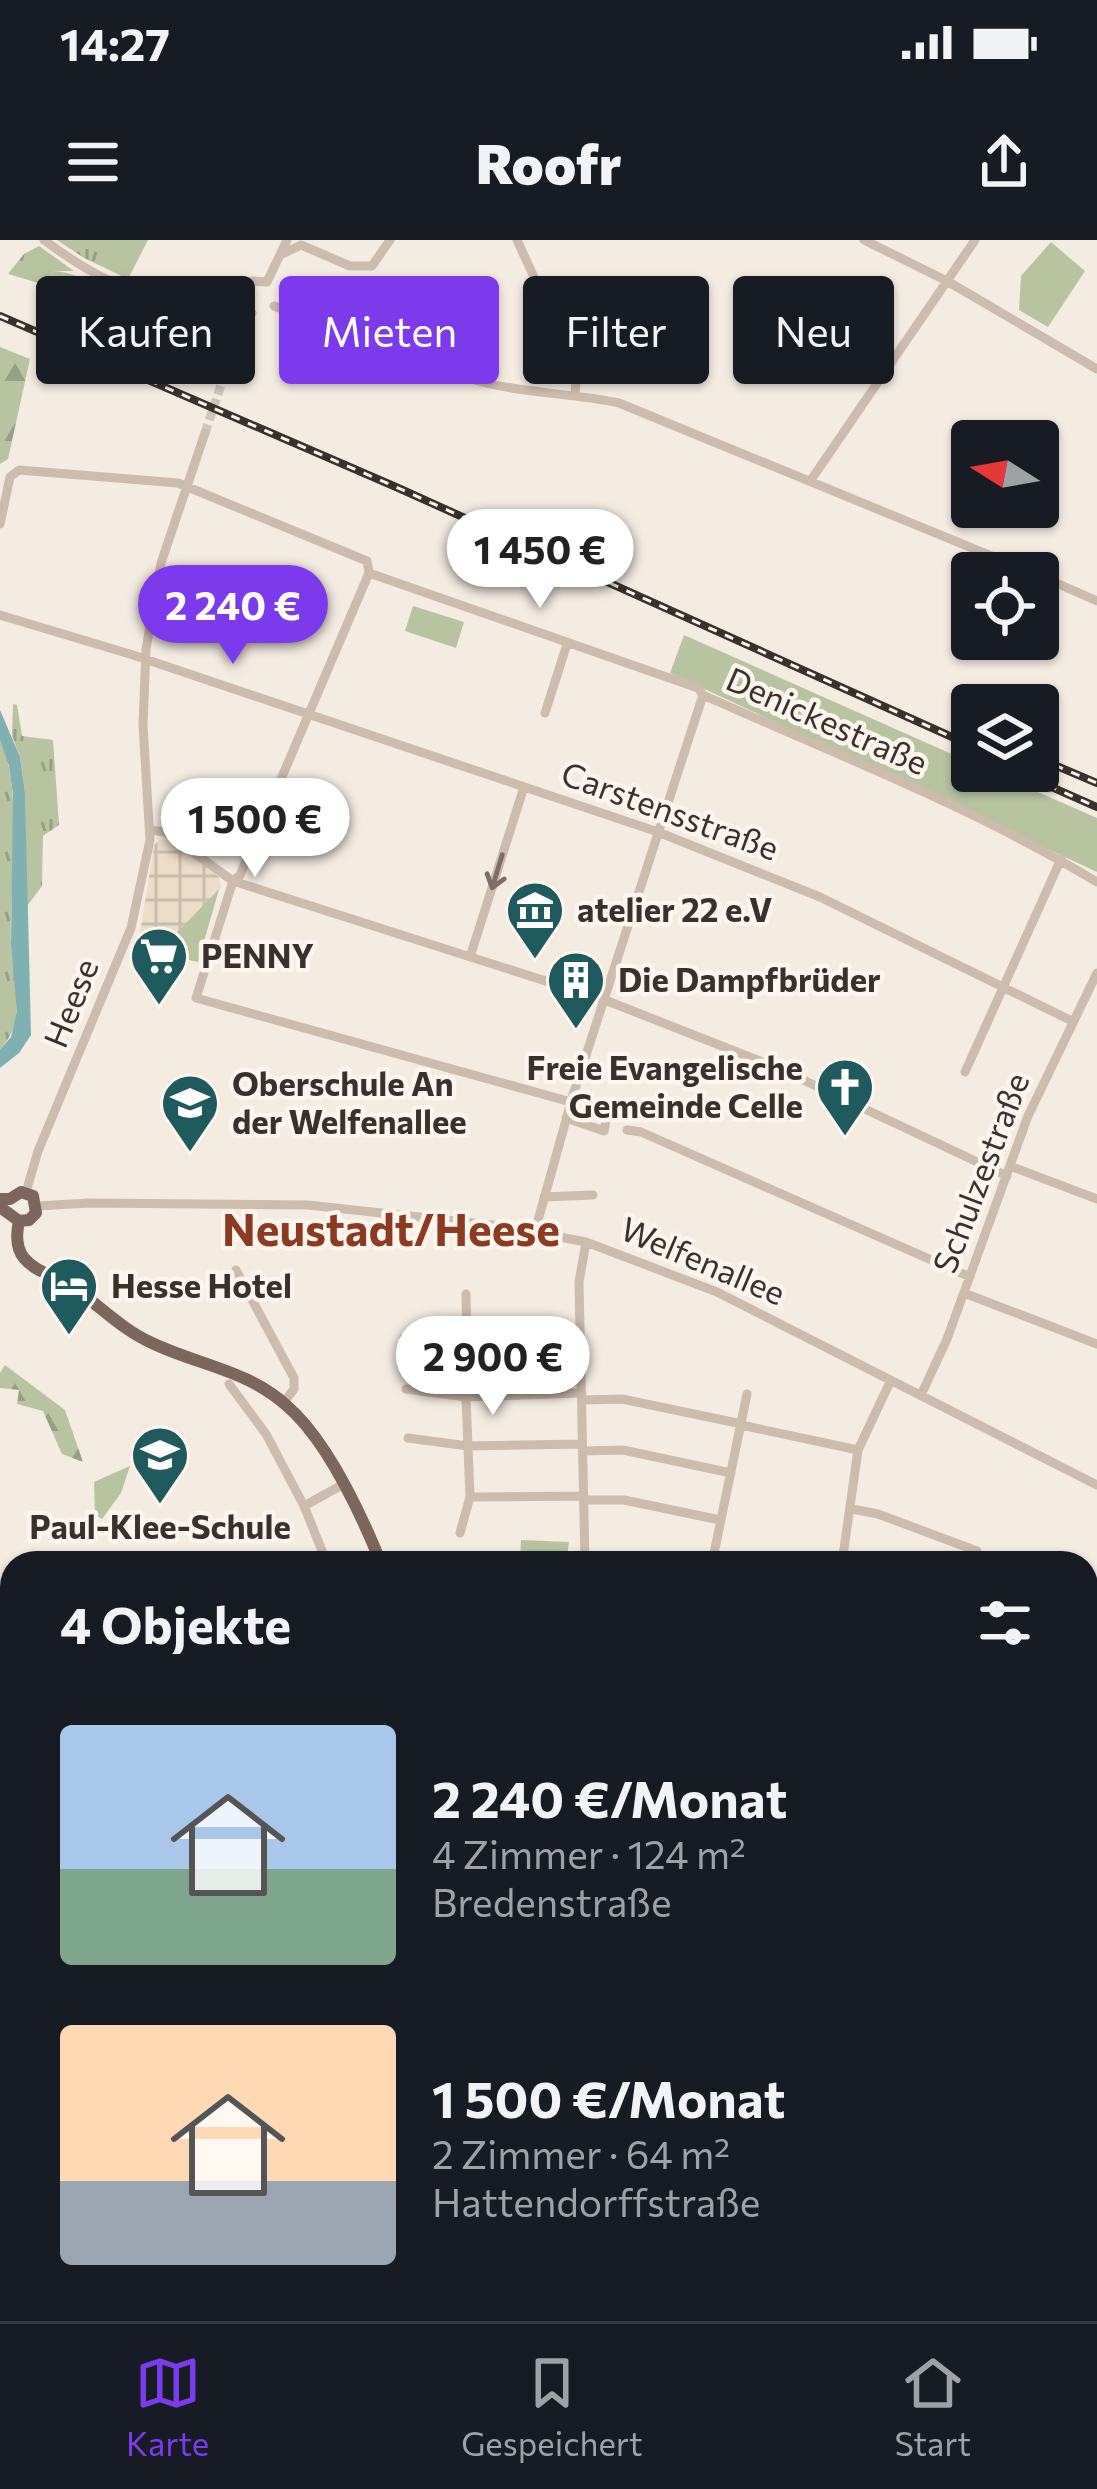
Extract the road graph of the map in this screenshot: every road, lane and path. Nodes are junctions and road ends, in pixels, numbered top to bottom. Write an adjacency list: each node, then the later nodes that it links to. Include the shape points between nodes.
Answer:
1 (44, 240): 8 (street)
2 (287, 240): 7 (street)
3 (390, 240): 7 (street, via 373,266 362,268 301,245)
4 (517, 240): 14 (street, via 577,371)
5 (864, 240): 9 (street)
6 (975, 240): 9 (street)
7 (280, 255): 11 (street)
8 (97, 276)
9 (947, 281): 13 (street); 16 (street)
10 (255, 283): 11 (street)
11 (273, 293): 12 (street, via 267,313); 14 (street, via 352,338 486,383)
12 (255, 313)
13 (1097, 368)
14 (575, 393): 16 (street, via 657,416)
15 (205, 433): 17 (street, Heese)
16 (811, 480): 19 (street)
17 (187, 486): 18 (street, via 19,470 10,476); 20 (street, Denickestraße, via 367,561); 25 (street, Heese, via 160,563)
18 (0, 524)
19 (983, 552)
20 (369, 573): 24 (street, Denickestraße); 28 (street)
21 (1059, 584): 22 (street)
22 (1097, 601)
23 (0, 615): 25 (street, Carstensstraße)
24 (567, 644): 26 (street, Denickestraße); 27 (street)
25 (145, 660): 28 (street, Carstensstraße); 30 (street, Heese)
26 (700, 692): 31 (street); 32 (street, Denickestraße)
27 (545, 713)
28 (307, 715): 29 (street, Carstensstraße); 33 (street)
29 (524, 787): 31 (street, Carstensstraße); 35 (street, one-way to 35)
30 (150, 830): 33 (street, via 165,832); 45 (street, Heese, via 131,928)
31 (658, 832): 37 (street, Carstensstraße, via 820,897); 38 (street)
32 (1061, 859): 34 (street, Denickestraße); 37 (street)
33 (232, 881): 35 (street); 41 (street, via 196,998)
34 (1097, 882)
35 (470, 957): 38 (street)
36 (1097, 973): 39 (street, Schulzestraße)
37 (1003, 985): 39 (street, Carstensstraße); 40 (street)
38 (604, 1000): 41 (street); 44 (street)
39 (1072, 1021): 44 (street, Schulzestraße)
40 (965, 1072)
41 (572, 1098): 42 (street); 42 (street, via 608,1110 609,1130)
42 (566, 1118): 47 (street)
43 (627, 1130): 55 (street)
44 (1008, 1171): 48 (street); 55 (street, Schulzestraße)
45 (26, 1192): 49 (main road); 50 (main road)
46 (593, 1195): 47 (street)
47 (544, 1197): 52 (street)
48 (1097, 1199)
49 (4, 1204): 51 (main road)
50 (37, 1206): 51 (main road); 52 (street, Welfenallee, via 308,1205)
51 (19, 1221): 69 (main road, via 18,1246 41,1273 136,1335 249,1378)
52 (535, 1231): 53 (street, Welfenallee)
53 (586, 1241): 59 (street); 62 (street, Welfenallee, via 717,1292)
54 (236, 1270): 69 (street, via 294,1378)
55 (970, 1277): 56 (street, Schulzestraße)
56 (964, 1293): 60 (street); 66 (street, Schulzestraße)
57 (466, 1294): 61 (street)
58 (404, 1338): 61 (street)
59 (581, 1342): 61 (street); 67 (street)
60 (1097, 1344)
61 (467, 1346): 68 (street)
62 (891, 1380): 66 (street, Welfenallee); 74 (street)
63 (229, 1384): 80 (street)
64 (406, 1389): 68 (street)
65 (747, 1394): 70 (street)
66 (921, 1395): 76 (street, Welfenallee)
67 (582, 1396): 68 (street); 70 (street); 73 (street)
68 (467, 1397): 72 (street)
69 (284, 1402): 77 (main road)
70 (741, 1425): 74 (street); 75 (street)
71 (408, 1438): 72 (street)
72 (468, 1446): 73 (street); 78 (street)
73 (582, 1447): 75 (street); 79 (street)
74 (857, 1450): 81 (street)
75 (731, 1473): 82 (street)
76 (1097, 1485)
77 (342, 1486): 80 (street); 85 (main road)
78 (470, 1497): 79 (street); 83 (street)
79 (584, 1498): 82 (street); 86 (street)
80 (304, 1506): 84 (street)
81 (852, 1509): 88 (street); 89 (street)
82 (720, 1520): 87 (street)
83 (460, 1533)
84 (322, 1551)
85 (375, 1551)
86 (585, 1551)
87 (714, 1551)
88 (844, 1551)
89 (977, 1551)

